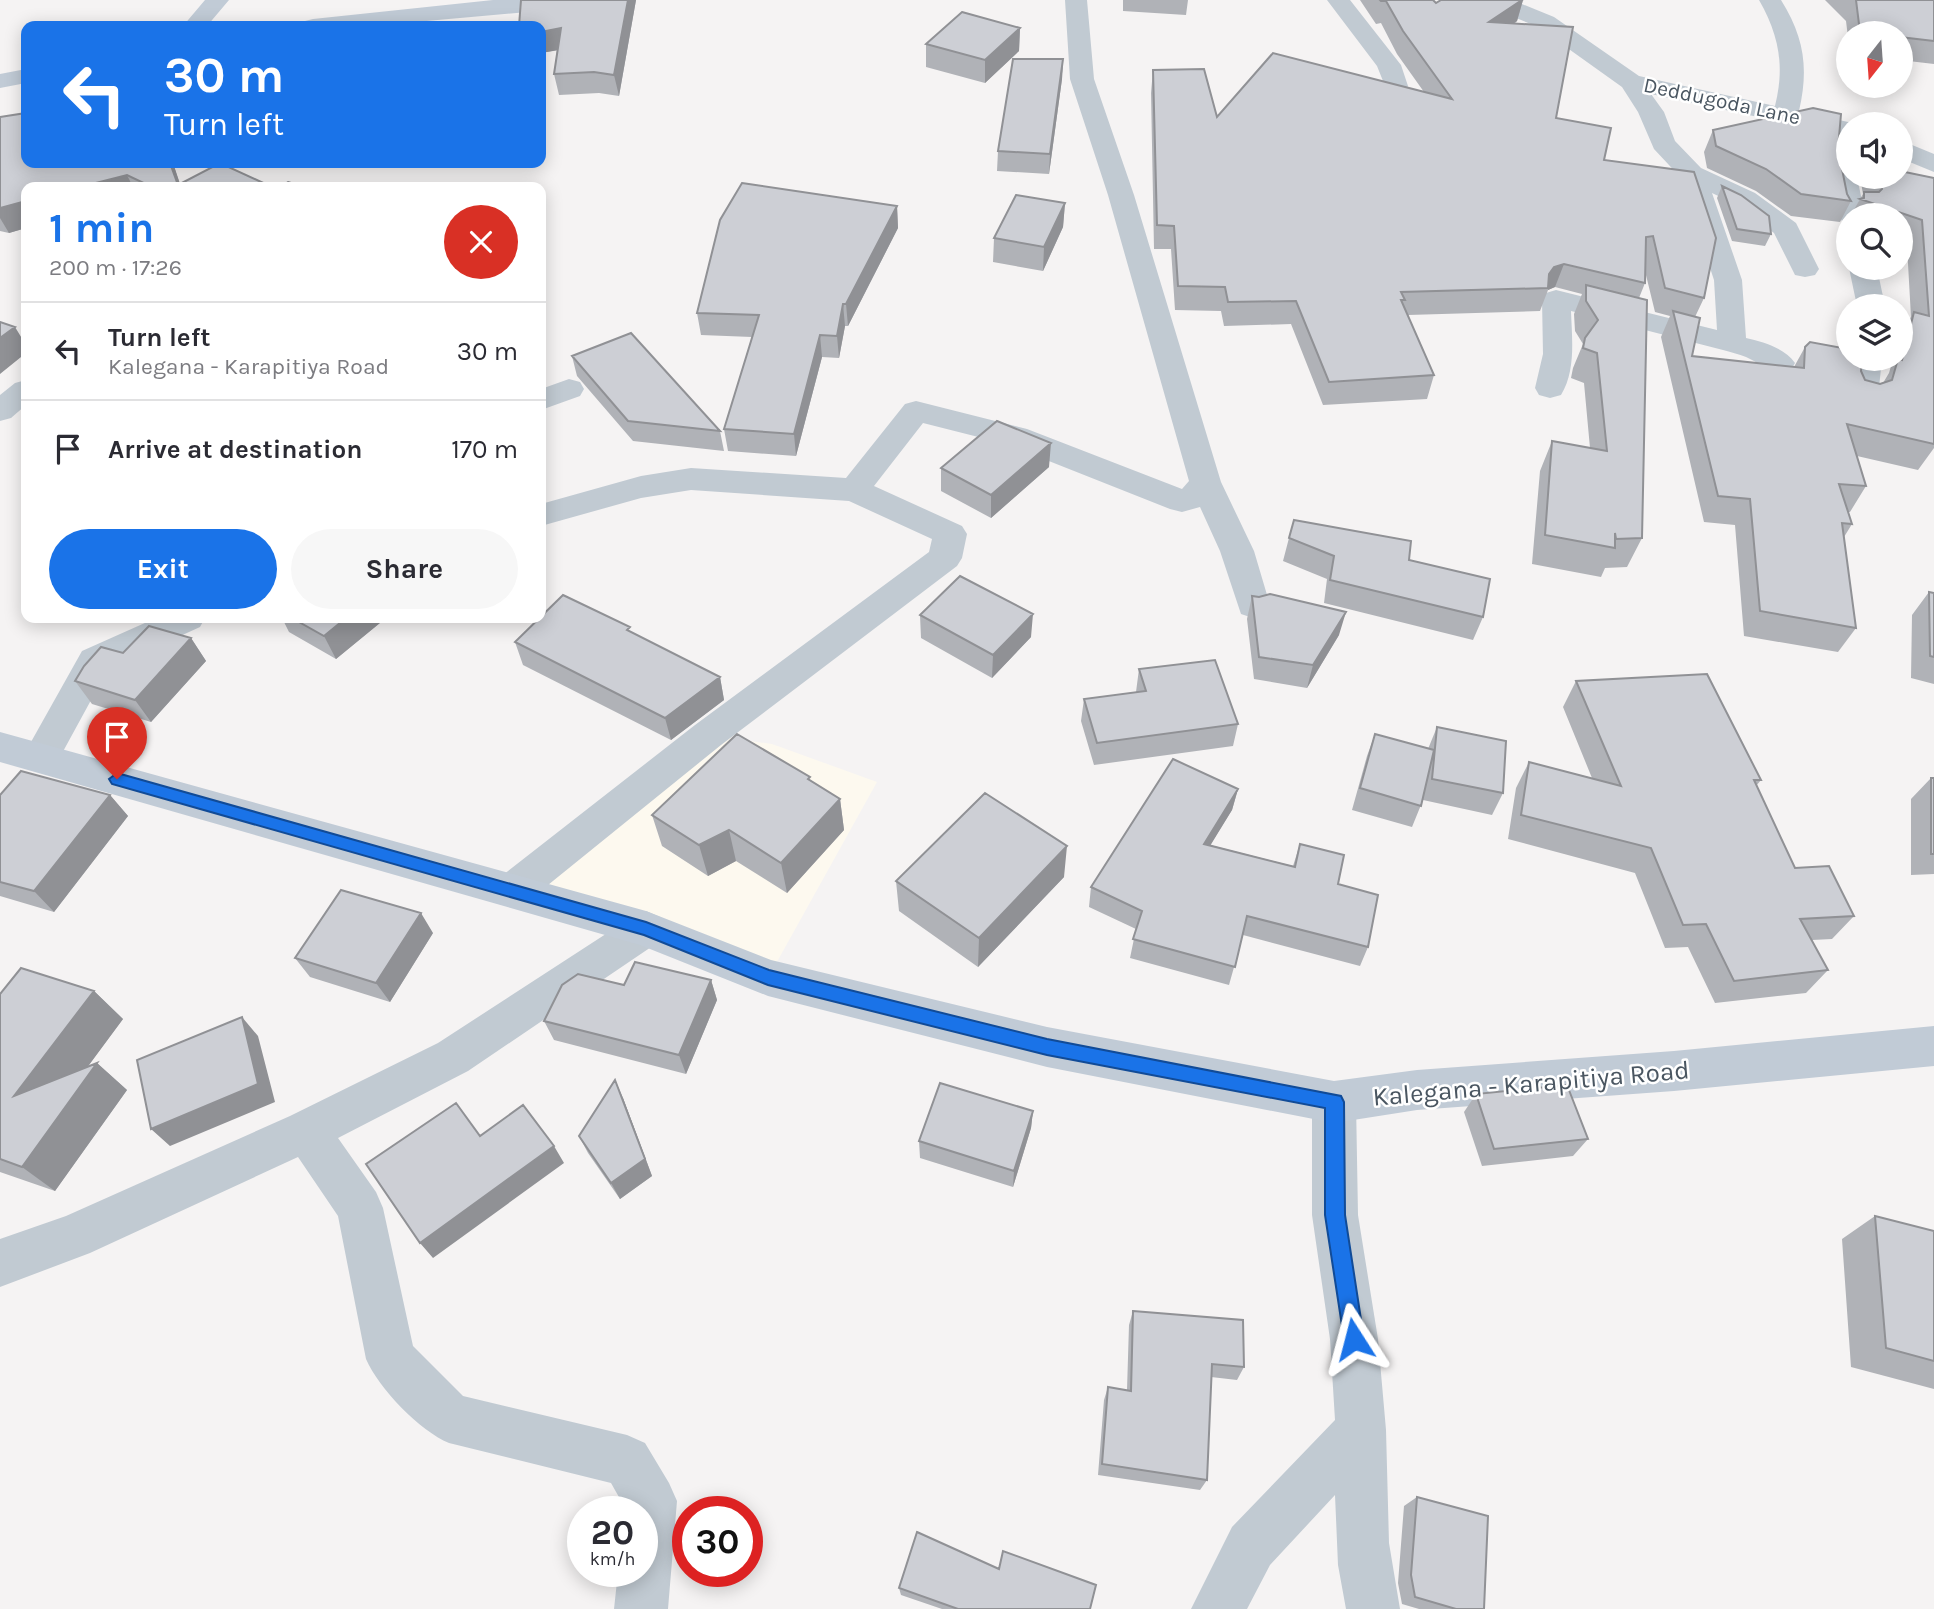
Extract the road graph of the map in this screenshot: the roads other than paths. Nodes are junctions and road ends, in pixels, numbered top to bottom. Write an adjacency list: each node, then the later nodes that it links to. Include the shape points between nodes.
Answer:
1 (218, 0): 7 (main road)
2 (584, 0): 8 (main road)
3 (1076, 0): 28 (street, via 1082,79)
4 (1338, 0): 12 (street, via 1388,65)
5 (1492, 0): 11 (street, Deddugoda Lane, via 1546,22)
6 (1770, 0): 13 (street, via 1793,47 1795,69)
7 (199, 21)
8 (356, 21)
9 (21, 77): 10 (main road)
10 (0, 80)
11 (1631, 82): 13 (street, Deddugoda Lane); 17 (street, via 1663,144)
12 (1396, 86)
13 (1785, 115): 14 (street, Deddugoda Lane)
14 (1836, 126)
15 (1913, 154): 16 (street)
16 (1934, 164)
17 (1692, 174): 18 (street, via 1746,199 1786,229); 19 (street, via 1728,280)
18 (1805, 269)
19 (1732, 343): 20 (street); 22 (street, via 1556,299 1558,355)
20 (1780, 363)
21 (1866, 371): 25 (street)
22 (1550, 387)
23 (569, 389): 26 (street)
24 (21, 394): 27 (street)
25 (1863, 397)
26 (546, 398)
27 (0, 411)
28 (1205, 482): 29 (street, via 1193,498 1182,501 1016,436 916,411); 31 (street, via 1237,551)
29 (854, 490): 30 (street, via 691,479 641,487); 35 (street, via 950,534 945,558)
30 (546, 514)
31 (1253, 605)
32 (177, 623): 34 (street, via 95,660)
33 (0, 747): 34 (main road, Kalegana - Karapitiya Road)
34 (41, 758): 35 (main road, Kalegana - Karapitiya Road)
35 (513, 890): 36 (main road, Kalegana - Karapitiya Road)
36 (646, 929): 38 (main road, Kalegana - Karapitiya Road, via 768,978 1047,1047); 39 (street, via 453,1057)
37 (1934, 1046): 38 (main road, Kalegana - Karapitiya Road, via 1417,1090)
38 (1334, 1102): 41 (street, via 1335,1215 1354,1339)
39 (306, 1131): 40 (street, via 73,1237); 42 (street, via 360,1208 391,1359 449,1418 627,1461 651,1501)
40 (0, 1263)
41 (1361, 1430): 43 (street, via 1251,1546); 44 (street, via 1362,1524)
42 (641, 1609)
43 (1218, 1609)
44 (1373, 1609)

